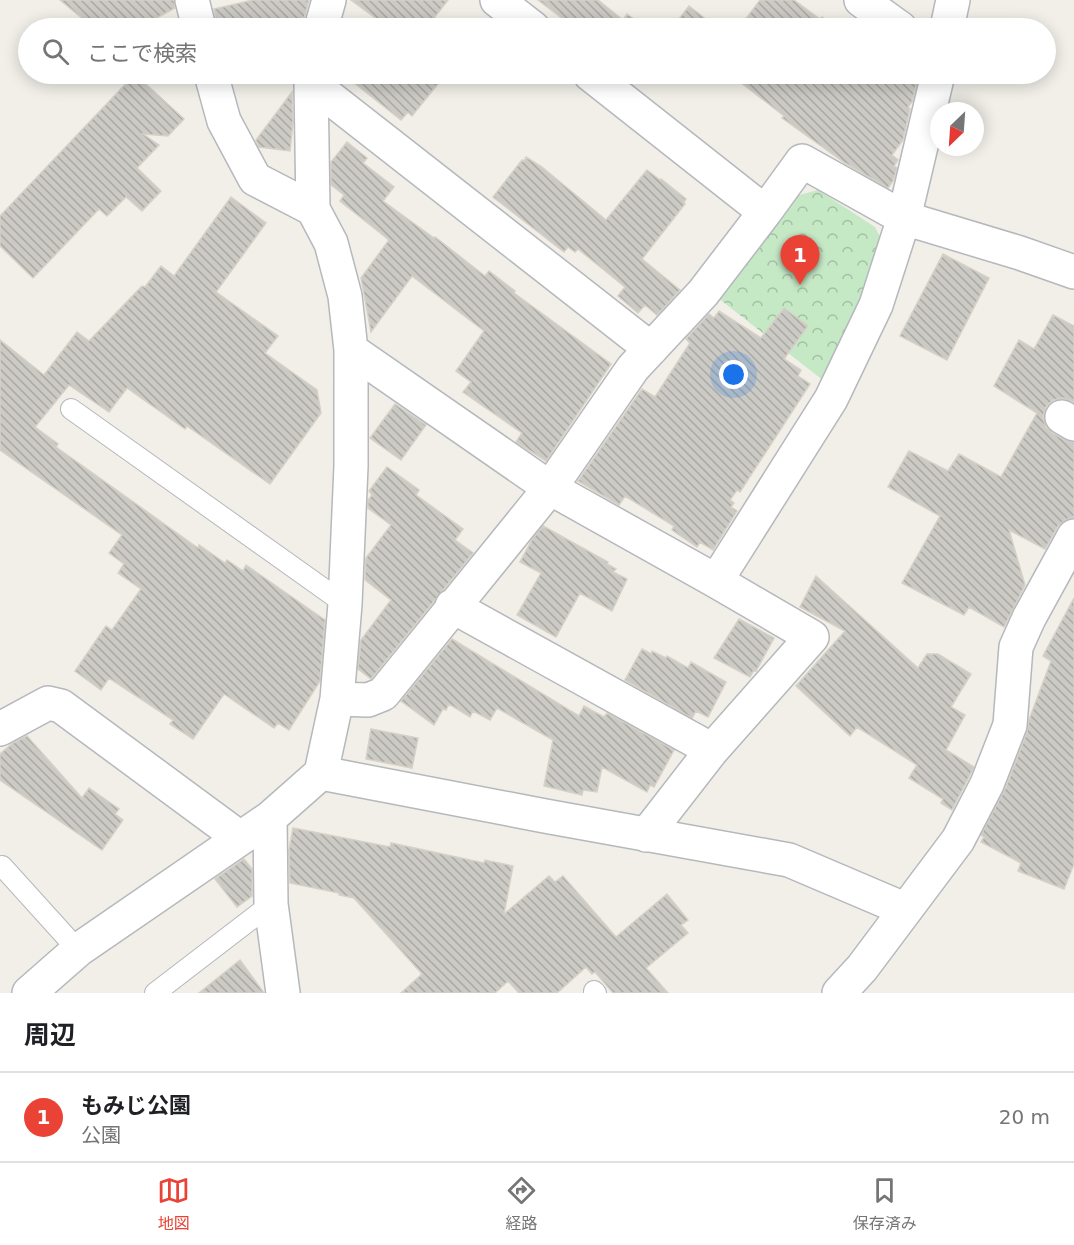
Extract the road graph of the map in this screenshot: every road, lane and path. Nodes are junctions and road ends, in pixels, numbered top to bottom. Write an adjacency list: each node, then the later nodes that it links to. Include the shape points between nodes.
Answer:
1 (192, 0): 6 (street)
2 (329, 0): 7 (street)
3 (497, 0): 8 (street)
4 (861, 0): 9 (street)
5 (953, 0): 10 (street)
6 (196, 18)
7 (324, 18)
8 (520, 18)
9 (886, 18)
10 (949, 18)
11 (214, 84): 16 (street, via 224,122 255,179)
12 (312, 84): 16 (street)
13 (320, 84): 20 (street)
14 (603, 84): 17 (street)
15 (936, 84): 18 (street)
16 (313, 208): 21 (street, via 331,243 345,296)
17 (765, 212): 18 (street, via 802,161); 20 (street, via 703,293)
18 (904, 218): 19 (street); 25 (street, via 876,305 831,399)
19 (1074, 272)
20 (651, 349): 23 (street, via 633,368)
21 (351, 350): 23 (street); 26 (street)
22 (70, 409): 26 (lane)
23 (550, 488): 25 (street); 27 (street)
24 (1074, 536): 37 (street, via 1016,647 1010,724 987,784 958,840)
25 (716, 581): 30 (street, via 812,637)
26 (345, 604): 28 (street)
27 (452, 606): 28 (street, via 382,694 368,700); 30 (street)
28 (337, 699): 31 (street)
29 (0, 729): 34 (street, via 48,703 61,706)
30 (712, 750): 33 (street)
31 (321, 773): 32 (street); 33 (street)
32 (270, 818): 34 (street); 36 (street)
33 (646, 835): 37 (street, via 789,860)
34 (240, 838): 38 (street)
35 (2, 866): 38 (lane)
36 (271, 904): 40 (lane); 41 (street)
37 (904, 909): 42 (street)
38 (78, 950): 39 (street)
39 (29, 993)
40 (155, 993)
41 (283, 993)
42 (839, 993)

